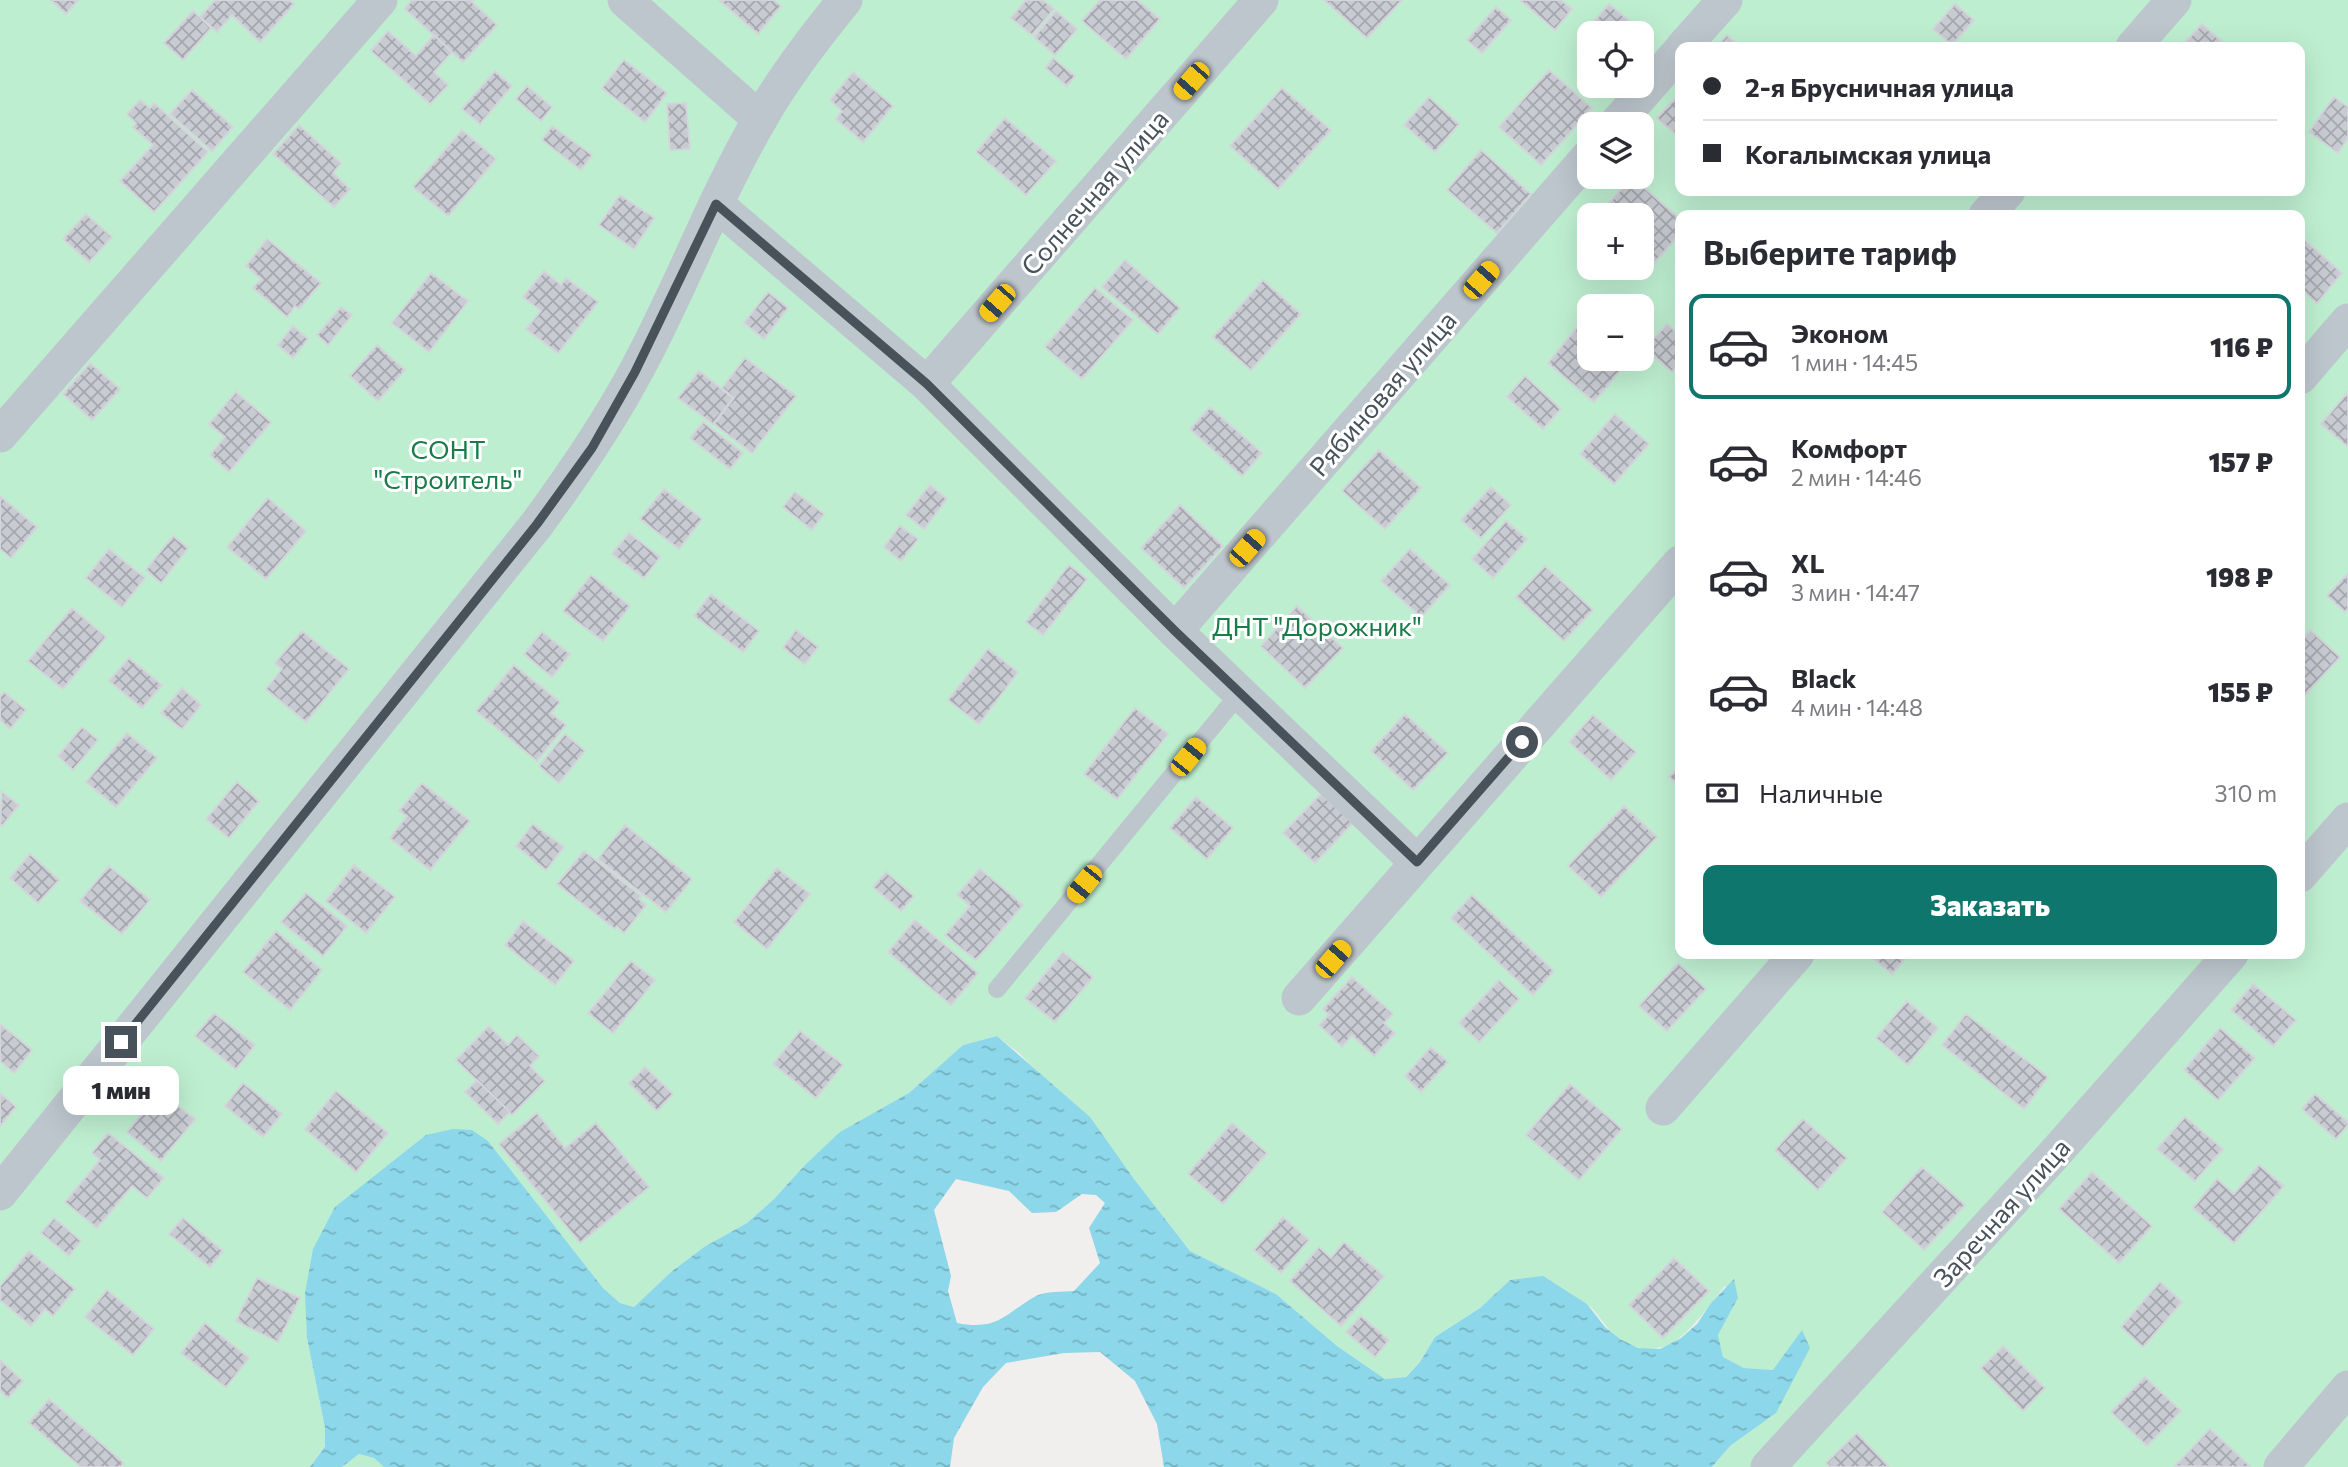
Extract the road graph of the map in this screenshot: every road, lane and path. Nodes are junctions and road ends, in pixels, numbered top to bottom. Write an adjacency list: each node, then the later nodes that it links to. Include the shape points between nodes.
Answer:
1 (380, 0): 19 (street)
2 (625, 0): 11 (street)
3 (845, 0): 11 (street)
4 (1261, 0): 18 (street, Солнечная улица)
5 (1725, 0): 7 (street)
6 (2174, 0): 8 (street)
7 (1688, 42)
8 (2137, 42)
9 (1675, 57): 10 (street)
10 (1627, 112)
11 (760, 119): 14 (street)
12 (1577, 170): 21 (street, Рябиновая улица)
13 (2003, 196): 15 (street)
14 (716, 204): 18 (street); 31 (street, via 635,372 561,492)
15 (1991, 210)
16 (2348, 321): 17 (street)
17 (2305, 371)
18 (927, 384): 21 (street)
19 (0, 435)
20 (1675, 569): 24 (street)
21 (1175, 631): 22 (street)
22 (1240, 693): 24 (street); 28 (lane)
23 (2348, 820): 25 (street)
24 (1417, 862): 29 (street)
25 (2305, 869)
26 (1793, 959): 30 (street)
27 (2227, 959): 33 (street, Заречная улица)
28 (997, 989)
29 (1299, 998)
30 (1663, 1108)
31 (0, 1193)
32 (2348, 1388): 34 (street)
33 (1768, 1467)
34 (2281, 1467)

